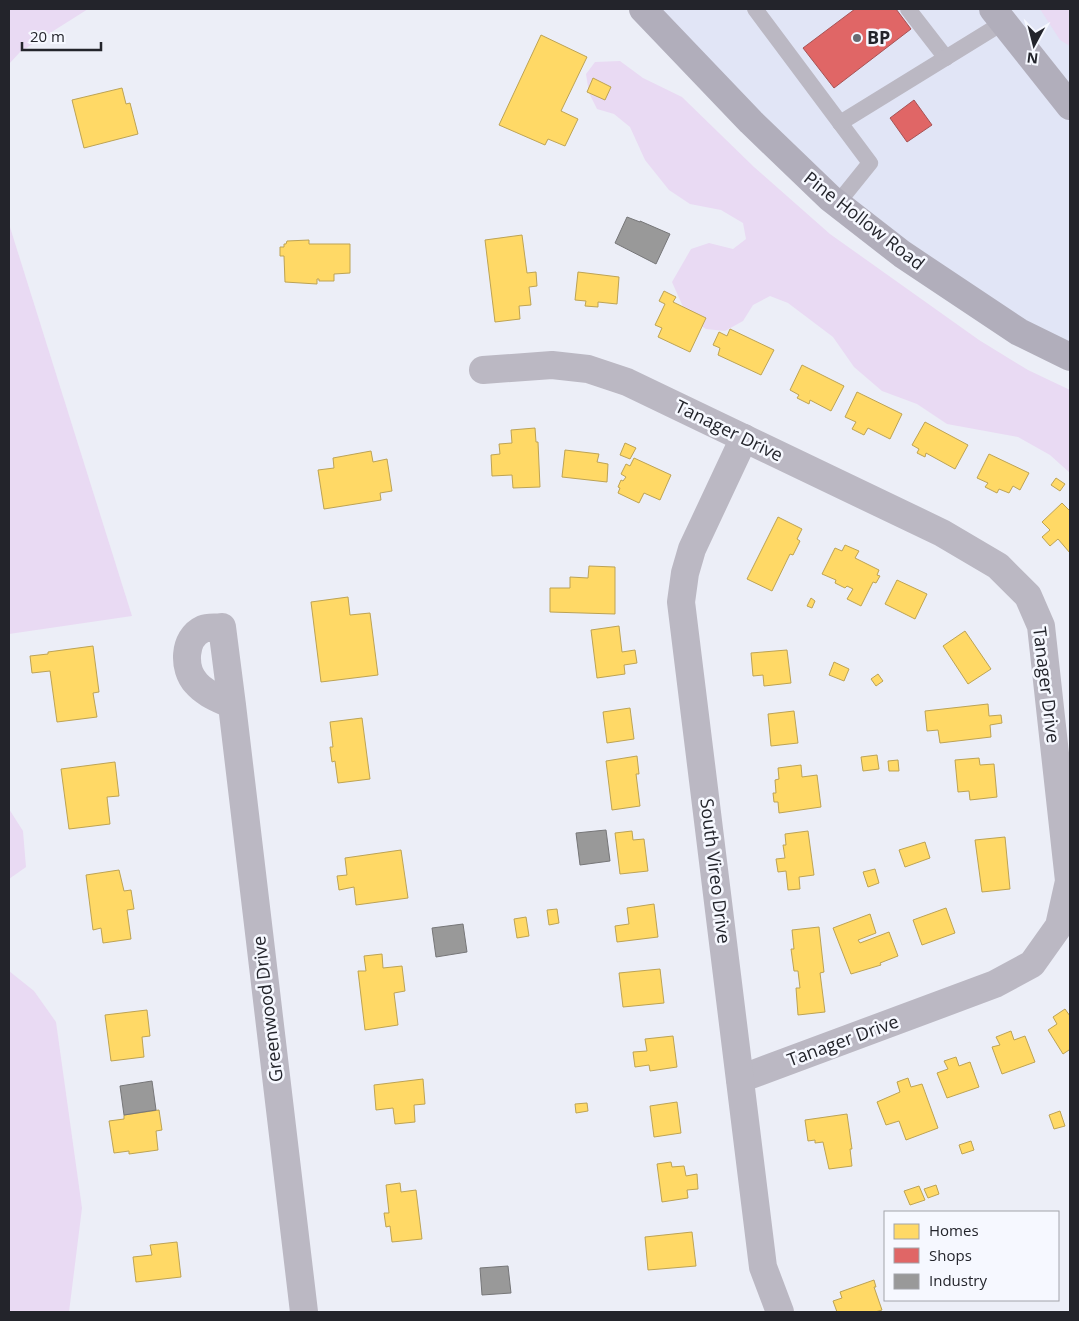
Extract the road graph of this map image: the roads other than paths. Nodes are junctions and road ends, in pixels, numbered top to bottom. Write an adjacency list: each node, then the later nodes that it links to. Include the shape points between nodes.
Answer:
1 (642, 9): 8 (street, Pine Hollow Road, via 751,122)
2 (755, 9): 7 (lane)
3 (908, 9): 5 (lane)
4 (998, 15): 5 (lane); 6 (street)
5 (946, 58): 7 (lane)
6 (1070, 106)
7 (840, 123): 8 (lane, via 870,163)
8 (837, 204): 9 (street, Pine Hollow Road, via 902,254 1010,326)
9 (1070, 357)
10 (483, 370): 11 (street, Tanager Drive, via 552,365 588,369 627,382)
11 (744, 438): 13 (street, South Vireo Drive, via 692,549 682,602); 13 (street, Tanager Drive, via 942,533 998,566 1028,596 1041,626 1069,882 1059,926 1032,964 995,984)
12 (232, 705): 14 (street, Greenwood Drive)
13 (740, 1079): 15 (street, South Vireo Drive, via 763,1267)
14 (304, 1312)
15 (780, 1312)

